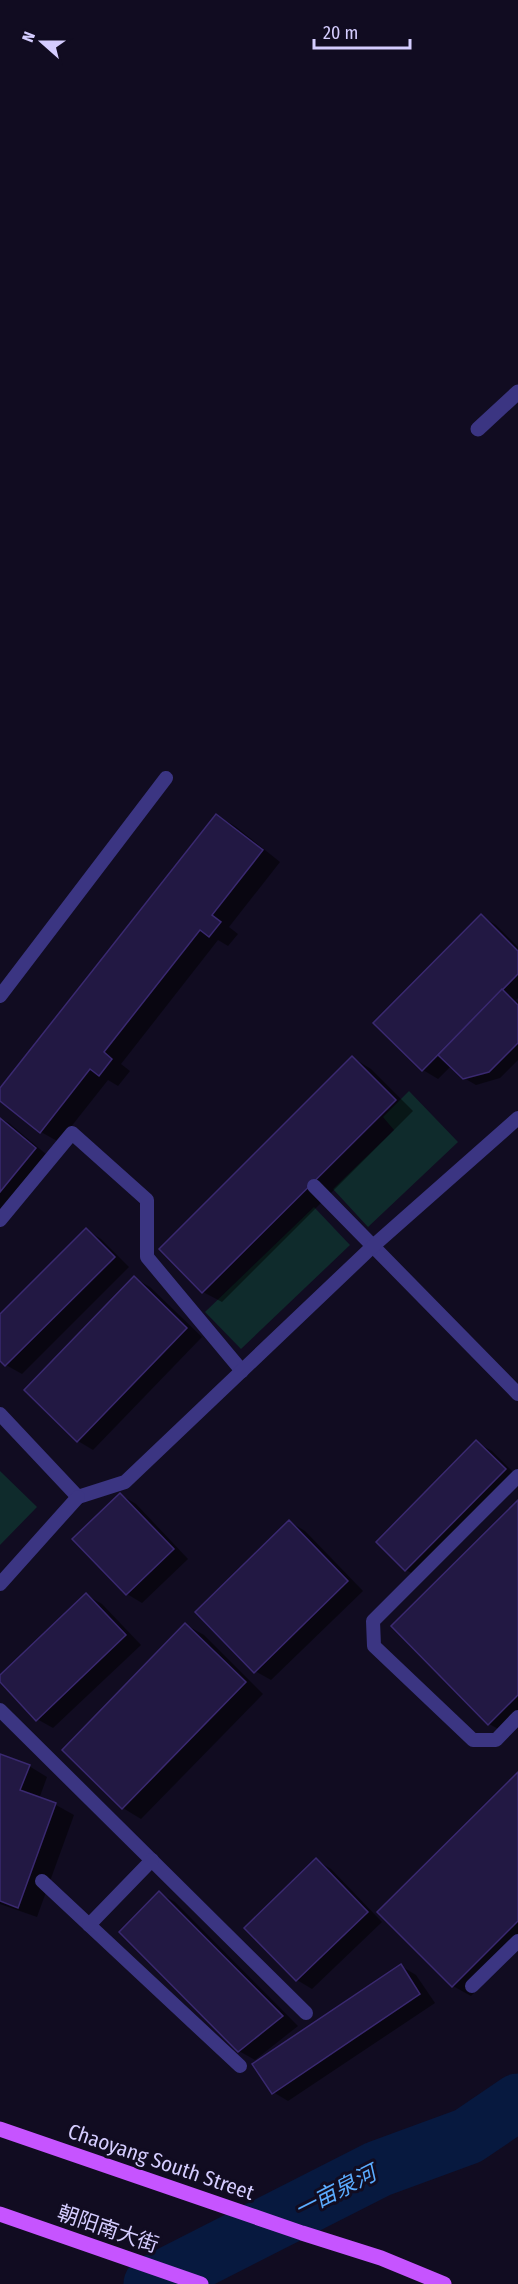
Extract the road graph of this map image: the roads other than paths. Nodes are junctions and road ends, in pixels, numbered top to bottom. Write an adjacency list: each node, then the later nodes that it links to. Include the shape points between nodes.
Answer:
1 (518, 392): 2 (street)
2 (478, 429)
3 (166, 778): 4 (lane)
4 (0, 996)
5 (518, 1118): 8 (lane)
6 (314, 1186): 8 (lane)
7 (0, 1220): 9 (lane, via 72,1133 147,1200 147,1257)
8 (372, 1247): 9 (lane); 10 (lane)
9 (242, 1371): 13 (lane, via 125,1482)
10 (518, 1394)
11 (0, 1414): 13 (lane)
12 (518, 1476): 16 (lane, via 373,1621 374,1646 474,1740 496,1740)
13 (78, 1497): 14 (lane)
14 (0, 1584)
15 (0, 1710): 17 (lane)
16 (518, 1717)
17 (152, 1860): 19 (lane); 22 (lane)
18 (42, 1881): 19 (lane)
19 (89, 1925): 23 (lane)
20 (518, 1941): 21 (lane)
21 (472, 1986)
22 (306, 2013)
23 (240, 2066)
24 (0, 2129): 27 (main road, Chaoyang South Street, via 381,2258)
25 (0, 2214): 26 (main road, 朝阳南大街)
26 (201, 2284)
27 (444, 2284)

